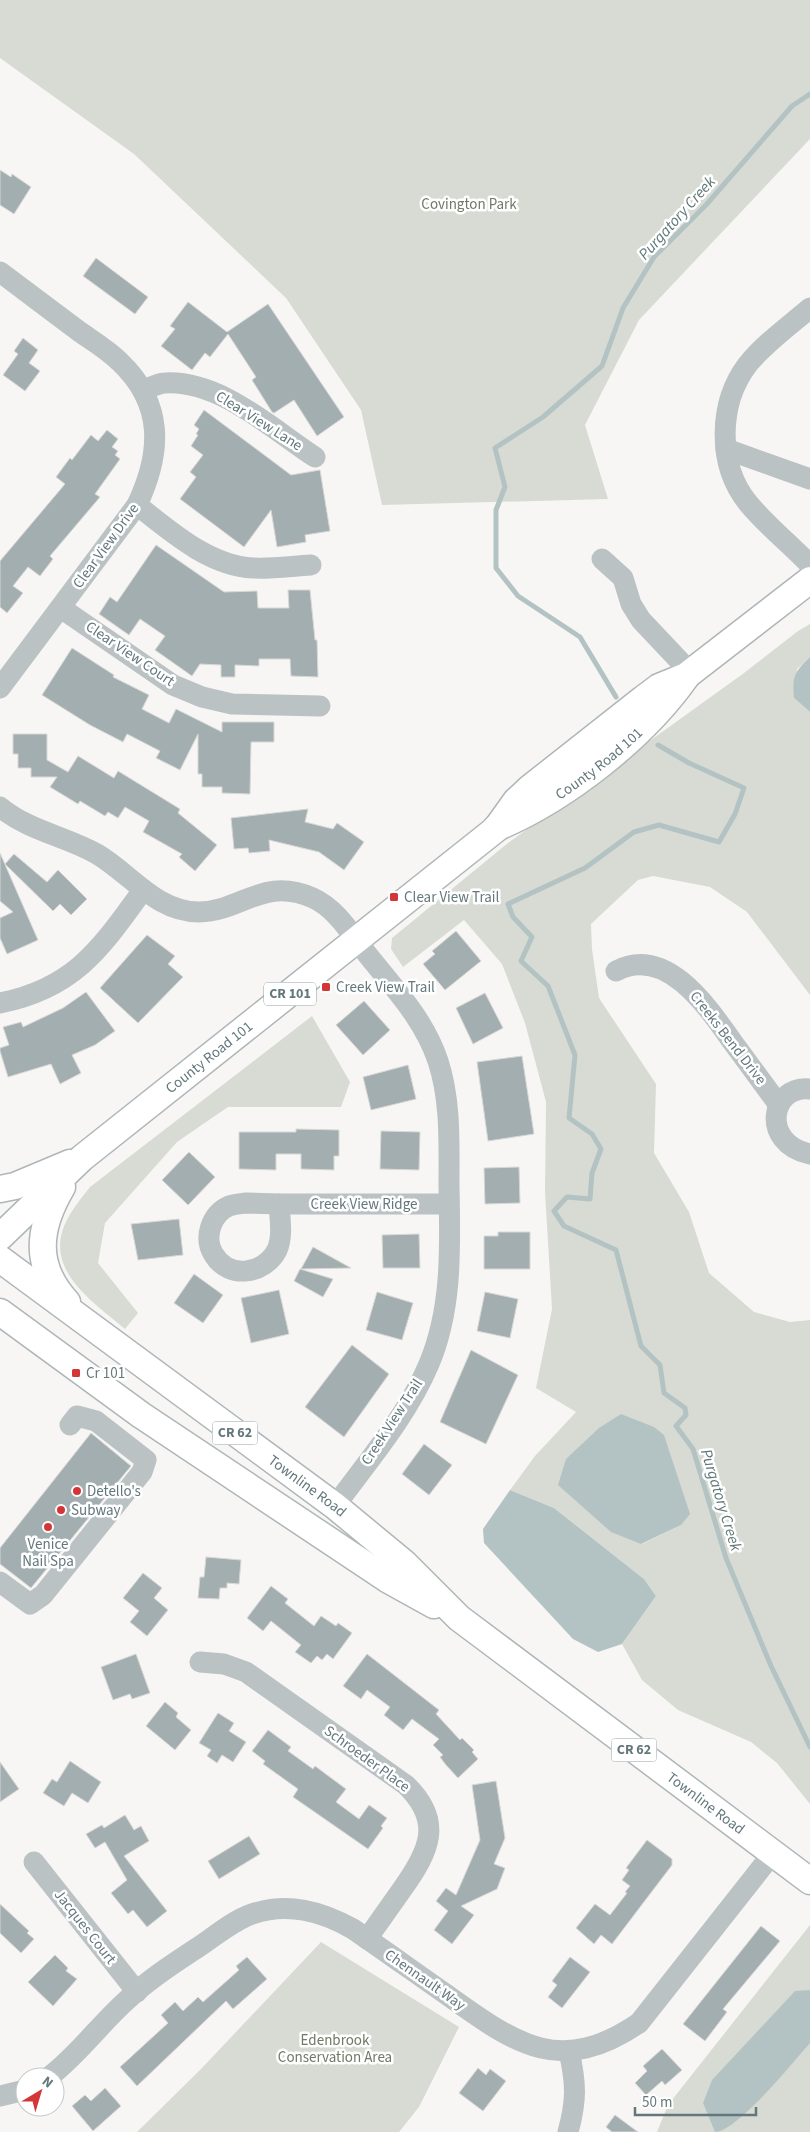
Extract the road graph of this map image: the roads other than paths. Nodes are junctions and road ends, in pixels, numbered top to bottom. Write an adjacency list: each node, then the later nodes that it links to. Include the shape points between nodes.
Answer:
1 (0, 272): 4 (street, Clear View Drive, via 119,360)
2 (810, 308): 3 (street)
3 (802, 327): 5 (street, via 767,344 747,365 733,390 725,420)
4 (144, 390): 6 (street, Clear View Lane, via 167,383 217,393); 8 (street, Clear View Drive, via 154,426 155,450 151,473)
5 (726, 449): 7 (street); 11 (street, via 733,476 748,502)
6 (315, 457)
7 (810, 479)
8 (137, 504): 10 (street, via 177,536 213,558 232,565 254,568); 13 (street, Clear View Drive)
9 (602, 559): 14 (street, via 624,578 631,604 641,620)
10 (311, 565)
11 (810, 565)
12 (810, 580): 14 (main road, County Road 101 / CR 101)
13 (61, 608): 15 (street, Clear View Drive); 16 (street, Clear View Court, via 173,685 202,697 232,704)
14 (688, 675): 19 (main road, County Road 101 / CR 101, via 667,704 606,759 544,806 496,829)
15 (0, 688)
16 (320, 706)
17 (0, 807): 18 (street, via 33,828 95,853 120,869)
18 (143, 890): 19 (street, via 158,901 178,909 198,912 218,909 257,894 278,890 298,892 333,912); 21 (street, via 102,946 78,969 50,987)
19 (357, 941): 25 (main road, County Road 101 / CR 101); 28 (street, Creek View Trail, via 401,994 422,1026 437,1061 447,1098)
20 (616, 971): 23 (street, Creeks Bend Drive, via 639,964 658,967 684,984 702,1001)
21 (0, 1003)
22 (810, 1089): 23 (street, via 802,1088 790,1094)
23 (779, 1105): 24 (street, via 775,1118 778,1133 786,1144)
24 (810, 1154)
25 (82, 1158): 26 (main road, CR 101); 29 (main road, County Road 101 / CR 101); 32 (main road, via 48,1211 42,1247 52,1280)
26 (0, 1189)
27 (279, 1204): 28 (street, Creek View Ridge)
28 (449, 1204): 36 (street, Creek View Trail, via 448,1291 430,1363 413,1396)
29 (0, 1237)
30 (0, 1259): 32 (main road, Townline Road / CR 62)
31 (0, 1312): 34 (main road, Townline Road / CR 62)
32 (86, 1323): 36 (main road, Townline Road / CR 62)
33 (0, 1332): 34 (main road)
34 (62, 1357): 38 (main road, Townline Road / CR 62, via 141,1415 387,1579)
35 (70, 1425): 37 (street, via 77,1416 96,1421 146,1460 142,1472 43,1595 30,1604)
36 (335, 1506): 38 (main road, Townline Road / CR 62, via 404,1563)
37 (0, 1582)
38 (459, 1618): 40 (main road, Townline Road / CR 62)
39 (200, 1662): 43 (street, Schroeder Place, via 224,1664 246,1672 406,1785 418,1797 427,1813 430,1830 427,1847 420,1864)
40 (773, 1853): 42 (main road, Townline Road / CR 62); 45 (street, Chennault Way, via 639,2023 597,2046)
41 (34, 1862): 44 (street, Jacques Court)
42 (810, 1881)
43 (367, 1939): 44 (street, Chennault Way, via 329,1916 304,1908 251,1914 166,1968); 45 (street, Chennault Way, via 495,2029 521,2043 548,2050)
44 (137, 1992): 46 (street, Chennault Way)
45 (569, 2050): 49 (street, via 576,2085)
46 (63, 2067)
47 (15, 2092): 48 (street)
48 (0, 2096)
49 (568, 2132)

